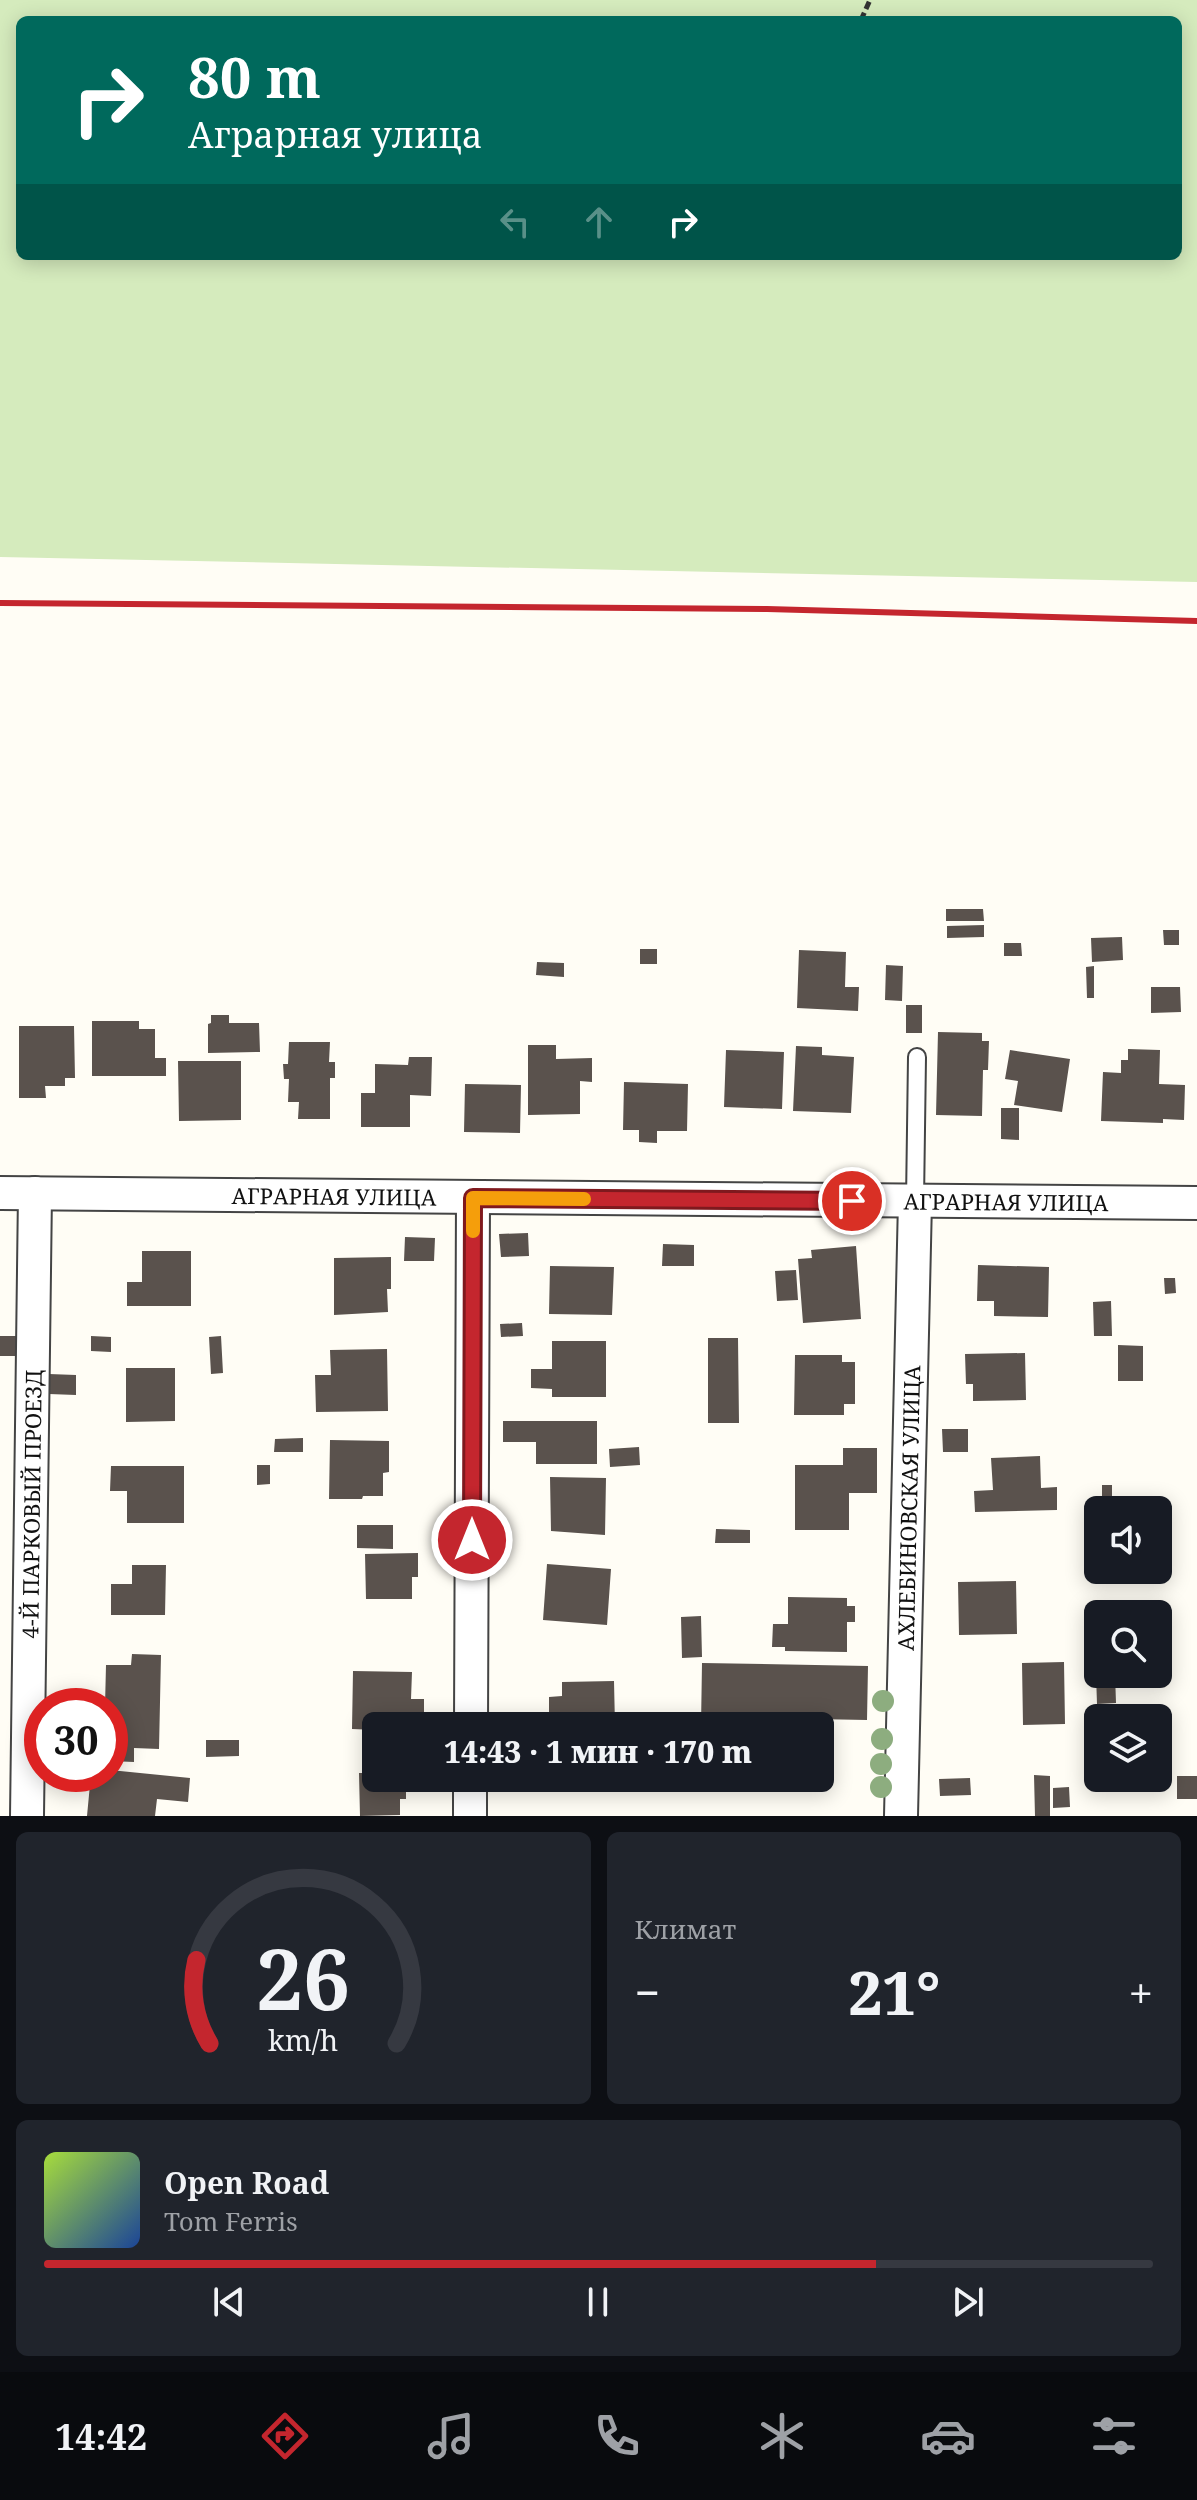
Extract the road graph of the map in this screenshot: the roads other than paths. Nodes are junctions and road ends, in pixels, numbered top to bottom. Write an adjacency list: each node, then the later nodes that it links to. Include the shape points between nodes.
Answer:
1 (917, 1057): 5 (lane)
2 (0, 1193): 3 (street, АГРАРНАЯ УЛИЦА)
3 (35, 1193): 4 (street, АГРАРНАЯ УЛИЦА); 9 (street, 4-Й ПАРКОВЫЙ ПРОЕЗД)
4 (473, 1198): 5 (street, АГРАРНАЯ УЛИЦА); 7 (street)
5 (915, 1201): 6 (street, АГРАРНАЯ УЛИЦА); 11 (street, АХЛЕБИНОВСКАЯ УЛИЦА)
6 (1197, 1203)
7 (471, 1712)
8 (470, 1792): 10 (street)
9 (27, 1816)
10 (470, 1816)
11 (901, 1816)

